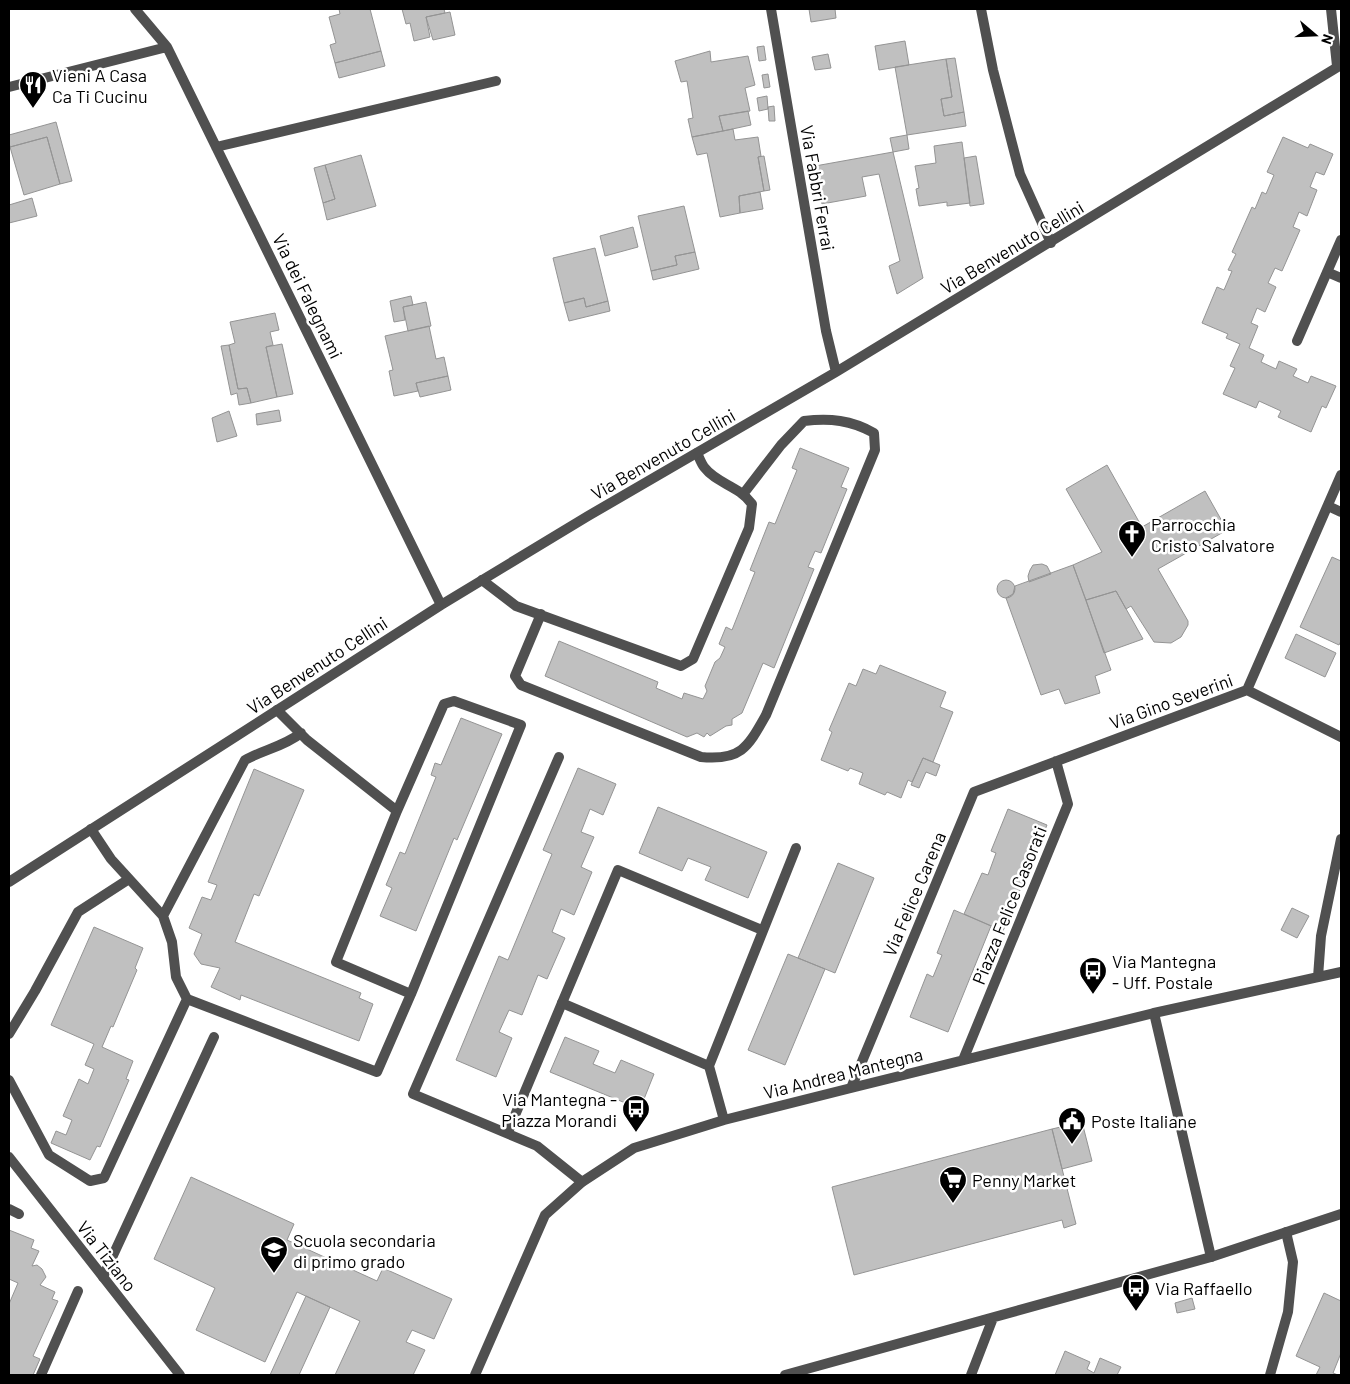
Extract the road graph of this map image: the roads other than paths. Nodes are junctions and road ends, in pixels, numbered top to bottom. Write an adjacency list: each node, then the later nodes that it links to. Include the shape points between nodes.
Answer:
1 (135, 9): 5 (street, Via dei Falegnami)
2 (771, 9): 15 (street, Via Fabbri Ferrai, via 826,331)
3 (981, 9): 11 (street, via 1020,174)
4 (1331, 9): 6 (street)
5 (167, 47): 8 (street); 9 (street, Via dei Falegnami)
6 (1339, 66): 11 (street, Via Benvenuto Cellini)
7 (496, 81): 9 (street)
8 (9, 87)
9 (216, 147): 22 (street, Via dei Falegnami)
10 (1341, 240): 12 (street)
11 (1051, 243): 15 (street, Via Benvenuto Cellini)
12 (1327, 272): 13 (street); 14 (street)
13 (1341, 278)
14 (1297, 340)
15 (836, 372): 16 (street, Via Benvenuto Cellini)
16 (697, 453): 18 (street, via 704,468); 21 (street, Via Benvenuto Cellini)
17 (1341, 476): 19 (street, Via Gino Severini)
18 (744, 493): 23 (street, via 752,504 749,528 694,659 681,666); 23 (street, via 804,421 828,418 860,424 874,433 875,450 770,706 755,735 739,753 721,759 701,757 521,686 515,676)
19 (1328, 506): 20 (street); 24 (street, Via Gino Severini)
20 (1341, 512)
21 (482, 580): 22 (street, Via Benvenuto Cellini); 23 (street, via 516,606)
22 (441, 605): 25 (street, Via Benvenuto Cellini)
23 (541, 614)
24 (1247, 690): 27 (street); 29 (street, Via Gino Severini)
25 (277, 710): 26 (street); 31 (street, Via Benvenuto Cellini)
26 (301, 733): 30 (street); 36 (street, via 245,760)
27 (1341, 737)
28 (559, 758): 51 (street, via 413,1094)
29 (1056, 761): 46 (street, Piazza Felice Casorati, via 1068,804); 49 (street, Via Felice Carena, via 974,792)
30 (397, 810): 40 (street, via 336,962); 40 (street, via 444,704 454,701 521,725)
31 (91, 829): 34 (street); 35 (street, Via Benvenuto Cellini)
32 (1341, 839): 39 (street, via 1321,936)
33 (796, 848): 37 (street)
34 (129, 879): 36 (street); 44 (street, via 78,912)
35 (9, 882)
36 (163, 916): 41 (street, via 172,942 176,977)
37 (762, 930): 42 (street, via 618,870); 47 (street)
38 (1341, 972): 39 (street, Via Andrea Mantegna)
39 (1318, 977): 43 (street, Via Andrea Mantegna)
40 (411, 994): 41 (street, via 377,1072)
41 (187, 1000): 48 (street, via 104,1178 90,1181 49,1155)
42 (562, 1003): 47 (street); 51 (street)
43 (1154, 1013): 46 (street, Via Andrea Mantegna); 58 (street)
44 (9, 1034)
45 (214, 1037): 59 (street)
46 (963, 1060): 49 (street, Via Andrea Mantegna)
47 (709, 1066): 50 (street)
48 (9, 1080)
49 (851, 1088): 50 (street, Via Andrea Mantegna)
50 (724, 1120): 53 (street, Via Andrea Mantegna, via 634,1148)
51 (508, 1132): 53 (street, via 537,1146)
52 (9, 1157): 59 (street, Via Tiziano)
53 (582, 1182): 64 (street, Via Andrea Mantegna, via 545,1215)
54 (9, 1210): 55 (street)
55 (19, 1214)
56 (1341, 1214): 57 (street)
57 (1286, 1232): 58 (street); 67 (street, via 1293,1262 1288,1312)
58 (1211, 1257): 61 (street)
59 (103, 1277): 63 (street, Via Tiziano)
60 (78, 1291): 62 (street)
61 (993, 1318): 65 (street); 66 (street)
62 (41, 1375)
63 (180, 1375)
64 (475, 1375)
65 (785, 1375)
66 (971, 1375)
67 (1270, 1375)

